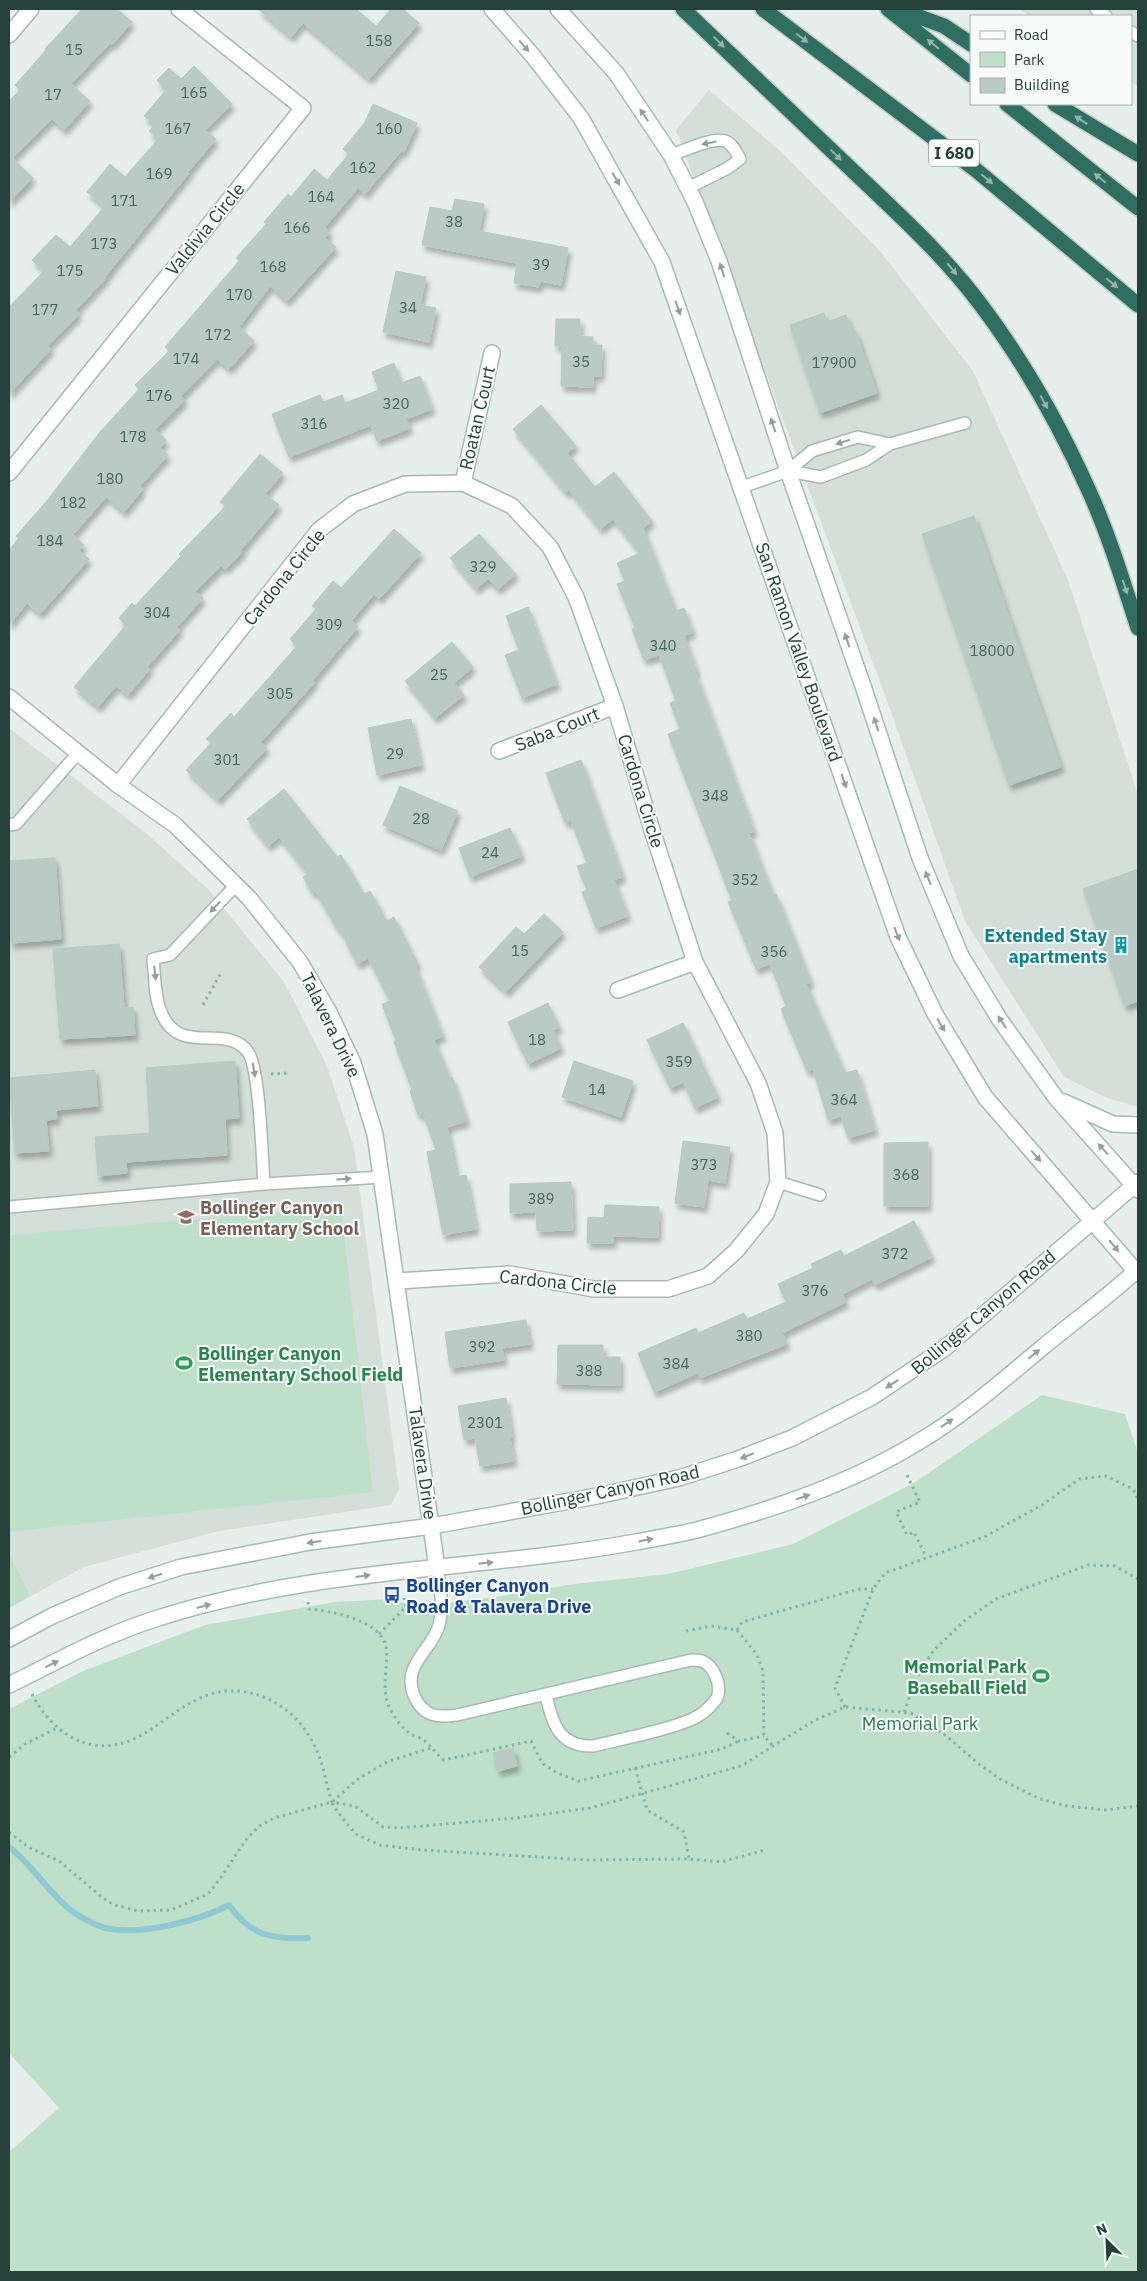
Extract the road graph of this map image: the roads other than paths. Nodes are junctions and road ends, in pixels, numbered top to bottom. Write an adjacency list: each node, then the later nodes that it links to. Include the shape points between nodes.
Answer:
1 (31, 9): 9 (main road)
2 (179, 9): 23 (main road, Valdivia Circle, via 303,108)
3 (492, 9): 25 (main road, San Ramon Valley Boulevard, one-way to 25, via 581,118 662,262)
4 (558, 9): 15 (main road, one-way to 4, via 616,73)
5 (683, 9): 26 (highway, one-way to 26, via 903,218 981,304 1039,392 1065,442 1108,538)
6 (763, 9): 18 (highway, I 680, one-way to 18, via 976,170)
7 (888, 9): 11 (highway, one-way to 7)
8 (898, 9): 10 (highway, via 944,26)
9 (9, 35)
10 (970, 43)
11 (970, 74)
12 (1008, 105): 17 (highway, one-way to 12)
13 (1057, 105): 14 (highway, one-way to 13)
14 (1138, 154)
15 (671, 155): 16 (main road); 16 (lane, one-way to 15, via 740,159 734,147 724,141 707,143)
16 (688, 188): 22 (main road, one-way to 16, via 719,261)
17 (1138, 208)
18 (1138, 305)
19 (492, 353): 24 (main road, Roatan Court)
20 (965, 423): 21 (lane)
21 (890, 444): 22 (lane, via 866,460 821,477); 22 (lane, one-way to 22, via 858,437 812,451)
22 (788, 471): 25 (lane); 36 (main road, one-way to 22, via 1000,1020 961,956 920,858 864,686)
23 (9, 474)
24 (462, 483): 28 (main road, Cardona Circle, via 512,506 550,547 576,597); 31 (main road, Cardona Circle, via 405,484 354,504 319,530)
25 (742, 487): 44 (main road, San Ramon Valley Boulevard, one-way to 44, via 898,937 935,1014 985,1097)
26 (1138, 628)
27 (9, 697): 29 (main road, Talavera Drive)
28 (615, 706): 30 (main road, Saba Court); 34 (main road, Cardona Circle)
29 (78, 752): 31 (main road, Talavera Drive); 32 (lane, via 16,824)
30 (499, 752)
31 (118, 785): 33 (main road, Talavera Drive, via 175,826)
32 (9, 825)
33 (236, 885): 38 (main road, Talavera Drive, via 300,962 329,1012 353,1063 375,1134); 40 (lane, one-way to 40, via 170,955 153,959 159,1009 171,1026 188,1037 232,1040 244,1047 250,1056 256,1080)
34 (695, 962): 35 (main road); 39 (main road, Cardona Circle, via 758,1083 775,1133)
35 (618, 990)
36 (1056, 1098): 37 (main road, via 1113,1124); 41 (main road, one-way to 36)
37 (1138, 1125)
38 (383, 1176): 40 (lane, one-way to 38); 46 (main road, Talavera Drive)
39 (778, 1182): 42 (lane); 46 (main road, Cardona Circle, via 766,1214 736,1251 708,1276 668,1289 594,1289 510,1274)
40 (264, 1184): 43 (lane)
41 (1137, 1186): 44 (main road, Bollinger Canyon Road)
42 (820, 1195)
43 (9, 1207)
44 (1093, 1221): 45 (main road, San Ramon Valley Boulevard, one-way to 45); 47 (main road, Bollinger Canyon Road, one-way to 47, via 945,1348 872,1397 792,1438 679,1478)
45 (1137, 1272): 48 (main road, one-way to 45, via 588,1551 694,1531 809,1495 850,1478 920,1442 960,1415)
46 (397, 1281): 47 (main road, Talavera Drive)
47 (432, 1526): 48 (main road, Talavera Drive); 49 (main road, Bollinger Canyon Road, one-way to 49, via 310,1542 181,1567 119,1587)
48 (437, 1568): 50 (main road, one-way to 48, via 153,1619 306,1584); 51 (lane, via 442,1596 440,1622 413,1669 411,1682 418,1704 443,1717)
49 (9, 1638)
50 (9, 1685)
51 (546, 1695): 51 (lane, via 690,1660 702,1661 711,1668 718,1690 716,1699 700,1716 593,1746 579,1746 557,1730)

